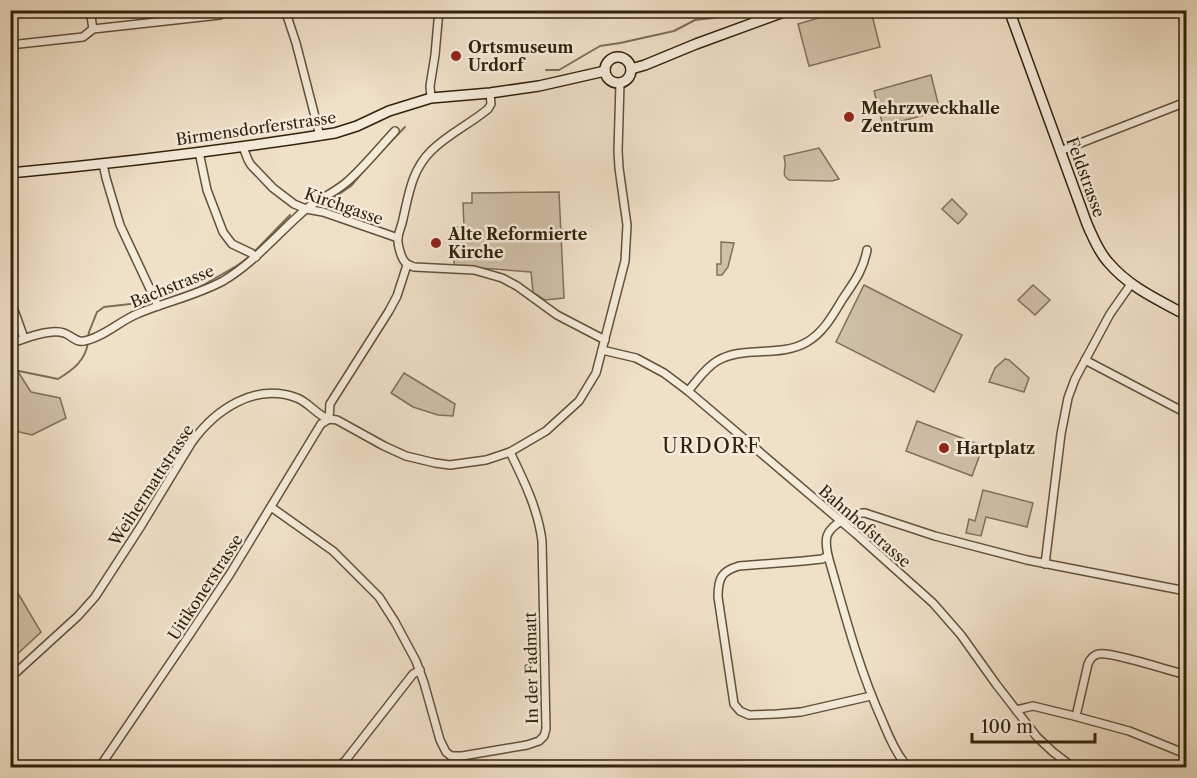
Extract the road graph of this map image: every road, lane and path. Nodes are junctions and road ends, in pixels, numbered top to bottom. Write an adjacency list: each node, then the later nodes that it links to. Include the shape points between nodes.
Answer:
1 (90, 10): 7 (street)
2 (228, 10): 7 (street, via 220,15)
3 (285, 10): 16 (street)
4 (439, 10): 13 (street)
5 (789, 10): 9 (main road)
6 (1008, 10): 18 (main road, Feldstrasse)
7 (93, 29): 8 (street, via 83,37)
8 (10, 45)
9 (631, 69): 10 (main road, Birmensdorferstrasse, via 624,58 615,57); 11 (main road, via 628,78)
10 (605, 71): 11 (main road, via 609,80); 12 (main road, Birmensdorferstrasse)
11 (620, 82): 32 (street, via 619,168 627,237 625,261)
12 (490, 93): 13 (main road, Birmensdorferstrasse); 23 (street, via 488,109 444,140 420,163 408,192)
13 (431, 98): 16 (main road, Birmensdorferstrasse, via 389,111 351,129)
14 (1186, 102): 18 (street)
15 (395, 131): 22 (street, Bachstrasse, via 347,182)
16 (320, 136): 17 (main road, Birmensdorferstrasse)
17 (243, 147): 19 (main road, Birmensdorferstrasse); 22 (street, Kirchgasse, via 248,160 273,188)
18 (1060, 151): 27 (main road, Feldstrasse, via 1094,241 1108,262)
19 (199, 152): 20 (main road, Birmensdorferstrasse); 25 (street, via 207,190 223,232 232,244)
20 (104, 164): 21 (main road, Birmensdorferstrasse); 29 (street, via 120,225)
21 (10, 173)
22 (306, 209): 23 (street, Kirchgasse); 25 (street, Bachstrasse)
23 (398, 238): 26 (street, Kirchgasse)
24 (867, 250): 36 (street, via 862,269 817,336 790,349 748,352 721,359)
25 (254, 255): 29 (street, Bachstrasse, via 240,270 207,289)
26 (407, 265): 32 (street, via 474,270 502,278 557,315); 38 (street, via 389,311 330,404)
27 (1131, 284): 30 (main road, Feldstrasse); 35 (street)
28 (10, 299): 31 (street)
29 (156, 303): 31 (street, Bachstrasse, via 88,340 78,341 56,331)
30 (1186, 315)
31 (24, 338): 33 (street, Bachstrasse)
32 (605, 340): 34 (street, Weihermattstrasse)
33 (10, 344)
34 (602, 350): 36 (street, Bahnhofstrasse, via 643,361); 39 (street, Weihermattstrasse, via 596,373 579,401 546,431)
35 (1085, 360): 37 (street); 43 (street, via 1064,417)
36 (688, 391): 41 (street, Bahnhofstrasse)
37 (1186, 413)
38 (329, 419): 39 (street, Weihermattstrasse, via 406,456 435,463 486,460); 40 (street, Uitikonerstrasse, via 321,424); 47 (street, Weihermattstrasse, via 300,399 280,394 244,398 217,415 192,442 95,597)
39 (510, 452): 45 (street, In der Fadmatt, via 528,489 542,541 544,736 527,745 451,756 442,746)
40 (271, 507): 45 (street, In der Fadmatt, via 333,551 379,597); 53 (street, Uitikonerstrasse)
41 (840, 522): 42 (street, via 827,536); 43 (street, via 865,513 935,536); 49 (street, Bahnhofstrasse, via 933,603)
42 (828, 556): 48 (street); 48 (street, via 739,566 729,569 719,581 734,704 749,715 777,714)
43 (1045, 564): 44 (street)
44 (1186, 591)
45 (420, 670): 54 (street, via 412,674 345,761)
46 (1186, 675): 50 (street, via 1098,654 1088,664)
47 (10, 678)
48 (871, 696): 52 (street)
49 (1016, 710): 50 (street, via 1033,706); 55 (street, Bahnhofstrasse, via 1037,737)
50 (1076, 716): 51 (street, via 1129,731)
51 (1186, 754)
52 (903, 761)
53 (99, 768)
54 (334, 768)
55 (1074, 768)

